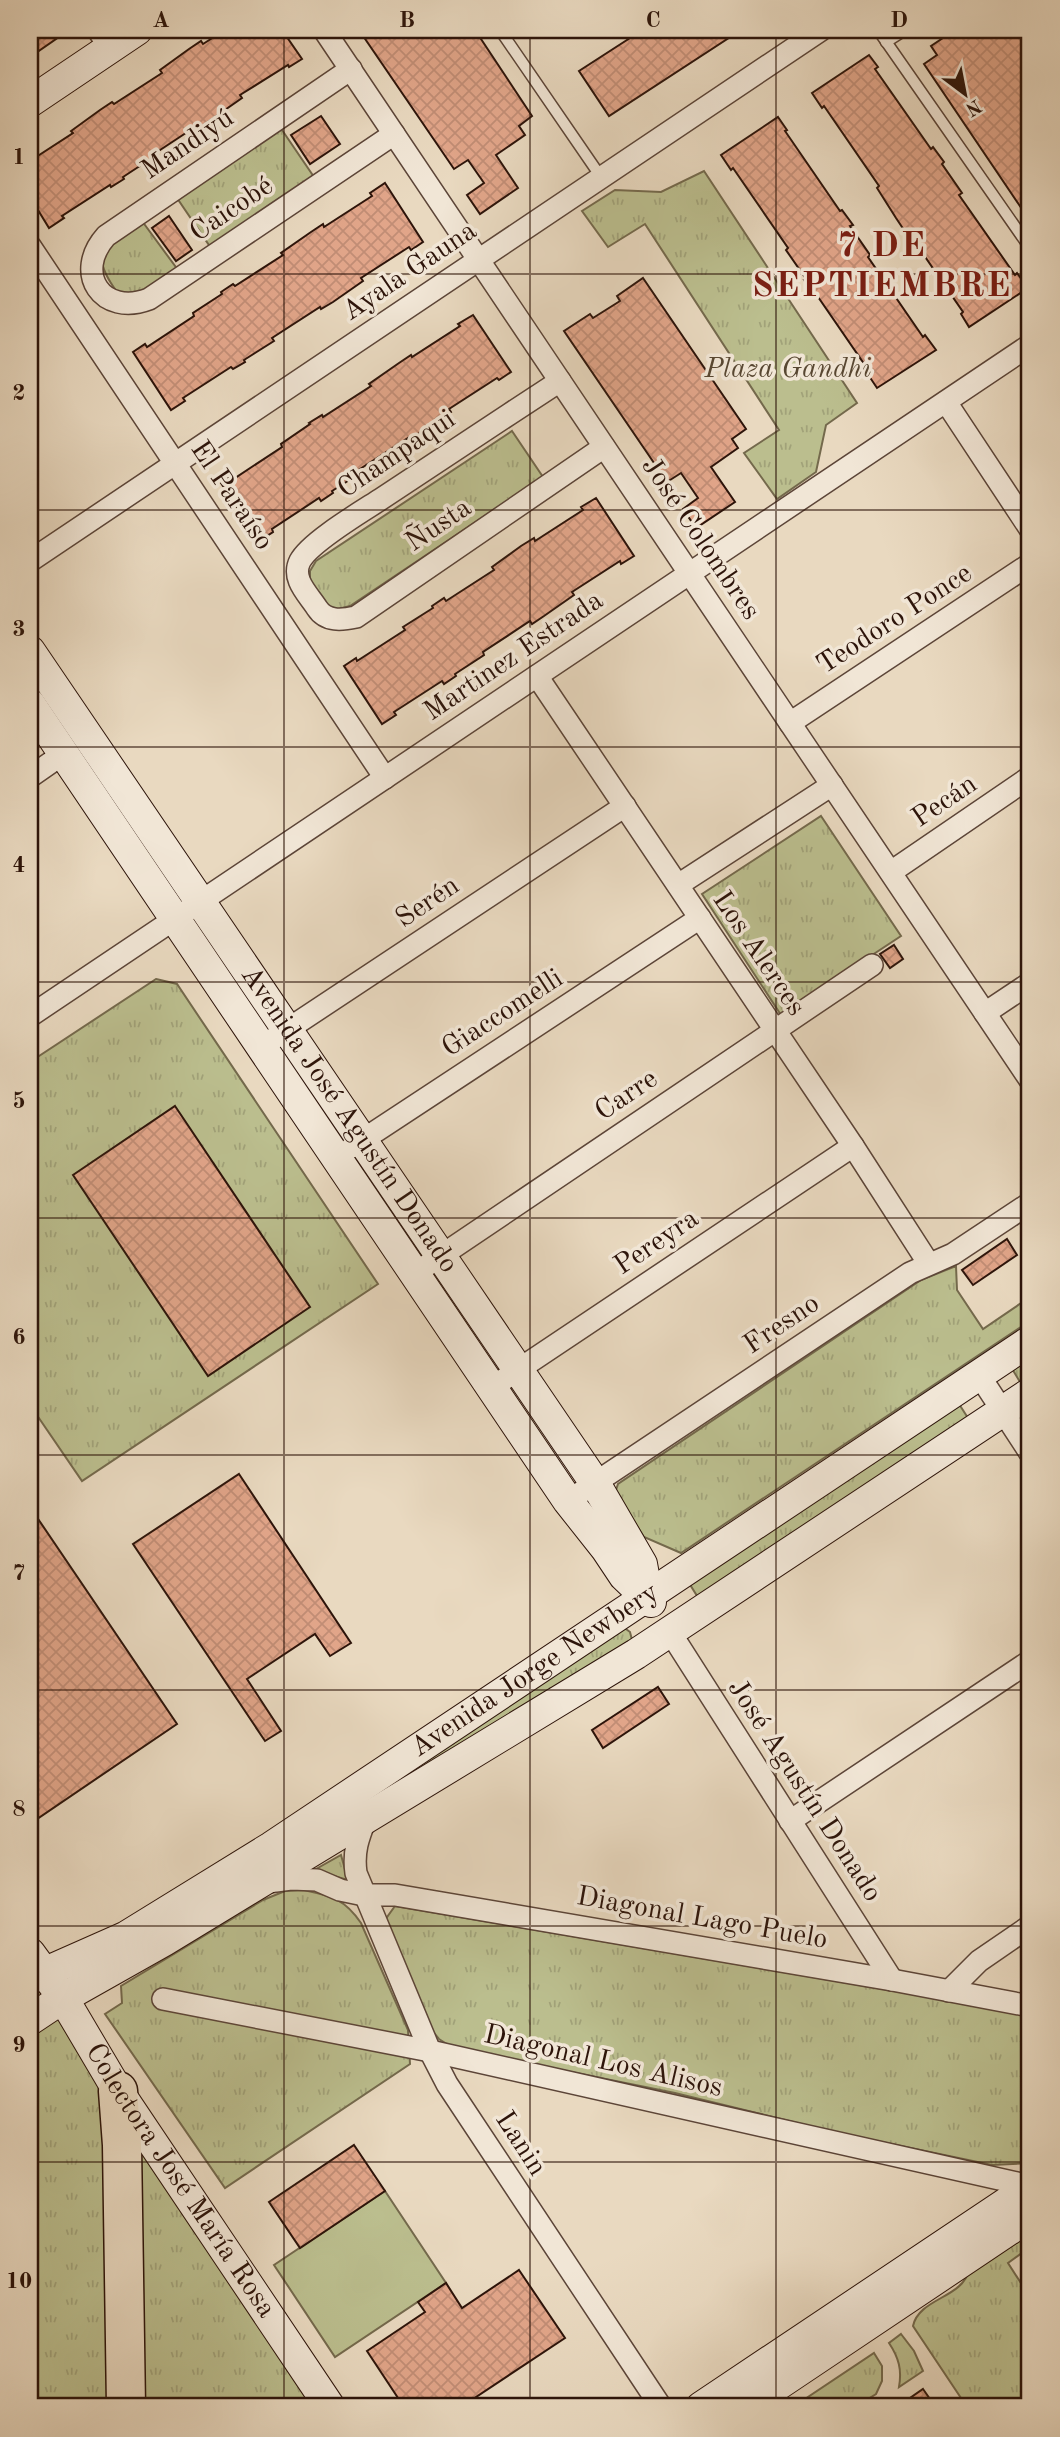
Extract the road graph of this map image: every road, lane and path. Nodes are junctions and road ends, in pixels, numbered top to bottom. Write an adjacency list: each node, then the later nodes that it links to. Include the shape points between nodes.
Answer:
1 (137, 30): 7 (street)
2 (324, 30): 9 (street, José Colombres)
3 (500, 30): 12 (lane)
4 (821, 30): 12 (street, Ayala Gauna)
5 (878, 30): 8 (lane)
6 (905, 30): 8 (lane)
7 (104, 39): 10 (street)
8 (886, 42): 14 (lane)
9 (351, 69): 11 (street, José Colombres); 16 (street, Mandiyú, via 106,236 91,260)
10 (30, 102)
11 (394, 134): 15 (street, José Colombres); 16 (street, Caicobé, via 149,299 121,304)
12 (601, 177): 15 (street, Ayala Gauna)
13 (30, 246): 21 (street, El Paraíso)
14 (1030, 248)
15 (479, 260): 18 (street, José Colombres); 21 (street, Ayala Gauna)
16 (97, 288)
17 (1030, 345): 19 (street, Martinez Estrada)
18 (560, 381): 20 (street, José Colombres); 26 (street, Champaqui, via 312,547 297,570)
19 (946, 402): 22 (street); 25 (street, Martinez Estrada)
20 (604, 447): 25 (street, José Colombres); 26 (street, Ñusta, via 356,617 344,620 320,613)
21 (175, 464): 23 (street, Ayala Gauna); 33 (street, El Paraíso)
22 (1030, 529)
23 (30, 561)
24 (1030, 564): 30 (street, Teodoro Ponce)
25 (690, 573): 28 (street, Martinez Estrada); 30 (street, José Colombres)
26 (307, 594)
27 (30, 651): 39 (street, Avenida José Agustín Donado)
28 (537, 676): 33 (street, Martinez Estrada); 36 (street, Los Alerces)
29 (30, 704): 31 (street, Avenida José Agustín Donado)
30 (790, 723): 35 (street, José Colombres)
31 (63, 754): 32 (street); 41 (street, Avenida José Agustín Donado)
32 (30, 777)
33 (385, 778): 39 (street, Martinez Estrada)
34 (1030, 778): 37 (street, Pecán)
35 (832, 785): 37 (street, José Colombres); 38 (street)
36 (625, 806): 38 (street, Los Alerces); 46 (street, Serén)
37 (891, 872): 44 (street, José Colombres)
38 (678, 885): 40 (street, Los Alerces)
39 (200, 902): 41 (street, Martinez Estrada); 46 (street, Avenida José Agustín Donado)
40 (700, 918): 47 (street, Los Alerces); 50 (street, Giaccomelli)
41 (175, 919): 45 (street, Martinez Estrada); 48 (street, Avenida José Agustín Donado)
42 (872, 965): 47 (street, Carre)
43 (1030, 983): 44 (street)
44 (985, 1013): 49 (street, José Colombres)
45 (30, 1016)
46 (287, 1030): 48 (street, Serén); 50 (street, Avenida José Agustín Donado)
47 (776, 1030): 51 (street, Los Alerces); 54 (street, Carre)
48 (261, 1047): 52 (street, Avenida José Agustín Donado)
49 (1030, 1080)
50 (362, 1140): 52 (street, Giaccomelli); 54 (street, Avenida José Agustín Donado)
51 (853, 1146): 55 (street, Los Alerces); 58 (street, Pereyra)
52 (336, 1158): 56 (street, Avenida José Agustín Donado)
53 (1030, 1203): 55 (street, Fresno, via 953,1254)
54 (441, 1256): 56 (street, Carre); 58 (street, Avenida José Agustín Donado)
55 (929, 1264): 64 (street, Fresno)
56 (414, 1274): 60 (street, Avenida José Agustín Donado)
57 (1030, 1341): 59 (street, Avenida Jorge Newbery)
58 (519, 1370): 60 (street, Pereyra); 64 (street, Avenida José Agustín Donado)
59 (979, 1375): 62 (street); 66 (street, Avenida Jorge Newbery)
60 (491, 1388): 65 (street, Avenida José Agustín Donado)
61 (1030, 1393): 62 (street, Avenida Jorge Newbery)
62 (1003, 1411): 63 (street); 67 (street, Avenida Jorge Newbery)
63 (1030, 1453)
64 (595, 1483): 65 (street, Fresno); 66 (street, Avenida José Agustín Donado, via 642,1564)
65 (568, 1501): 66 (street, Avenida José Agustín Donado, via 624,1576)
66 (648, 1597): 67 (street, Avenida José Agustín Donado); 74 (street, Avenida Jorge Newbery, via 125,1937)
67 (670, 1632): 69 (street, Avenida Jorge Newbery); 70 (street, José Agustín Donado)
68 (1030, 1661): 70 (street)
69 (366, 1818): 71 (street, Avenida Jorge Newbery); 72 (street, via 354,1858)
70 (790, 1821): 75 (street, José Agustín Donado)
71 (260, 1883): 72 (street, Diagonal Lago Puelo, via 317,1880); 77 (street, Avenida Jorge Newbery)
72 (364, 1895): 75 (street, Diagonal Lago Puelo, via 395,1895); 81 (street, Lanin)
73 (1030, 1926): 76 (street, via 978,1961)
74 (34, 1968): 77 (street, Colectora José María Rosa)
75 (892, 1980): 76 (street, Diagonal Lago Puelo)
76 (948, 1991): 79 (street, Diagonal Lago Puelo)
77 (63, 1998): 80 (street, Avenida Jorge Newbery); 82 (street, Colectora José María Rosa)
78 (163, 1999): 81 (street, Diagonal Los Alisos)
79 (1030, 2006)
80 (30, 2020)
81 (430, 2052): 83 (street, Diagonal Los Alisos); 88 (street, Lanin)
82 (118, 2091): 86 (highway); 87 (street, Colectora José María Rosa)
83 (1030, 2187): 85 (street)
84 (1030, 2216): 85 (street)
85 (876, 2305): 89 (street); 90 (street)
86 (126, 2407)
87 (330, 2407)
88 (661, 2407)
89 (701, 2407)
90 (745, 2407)

